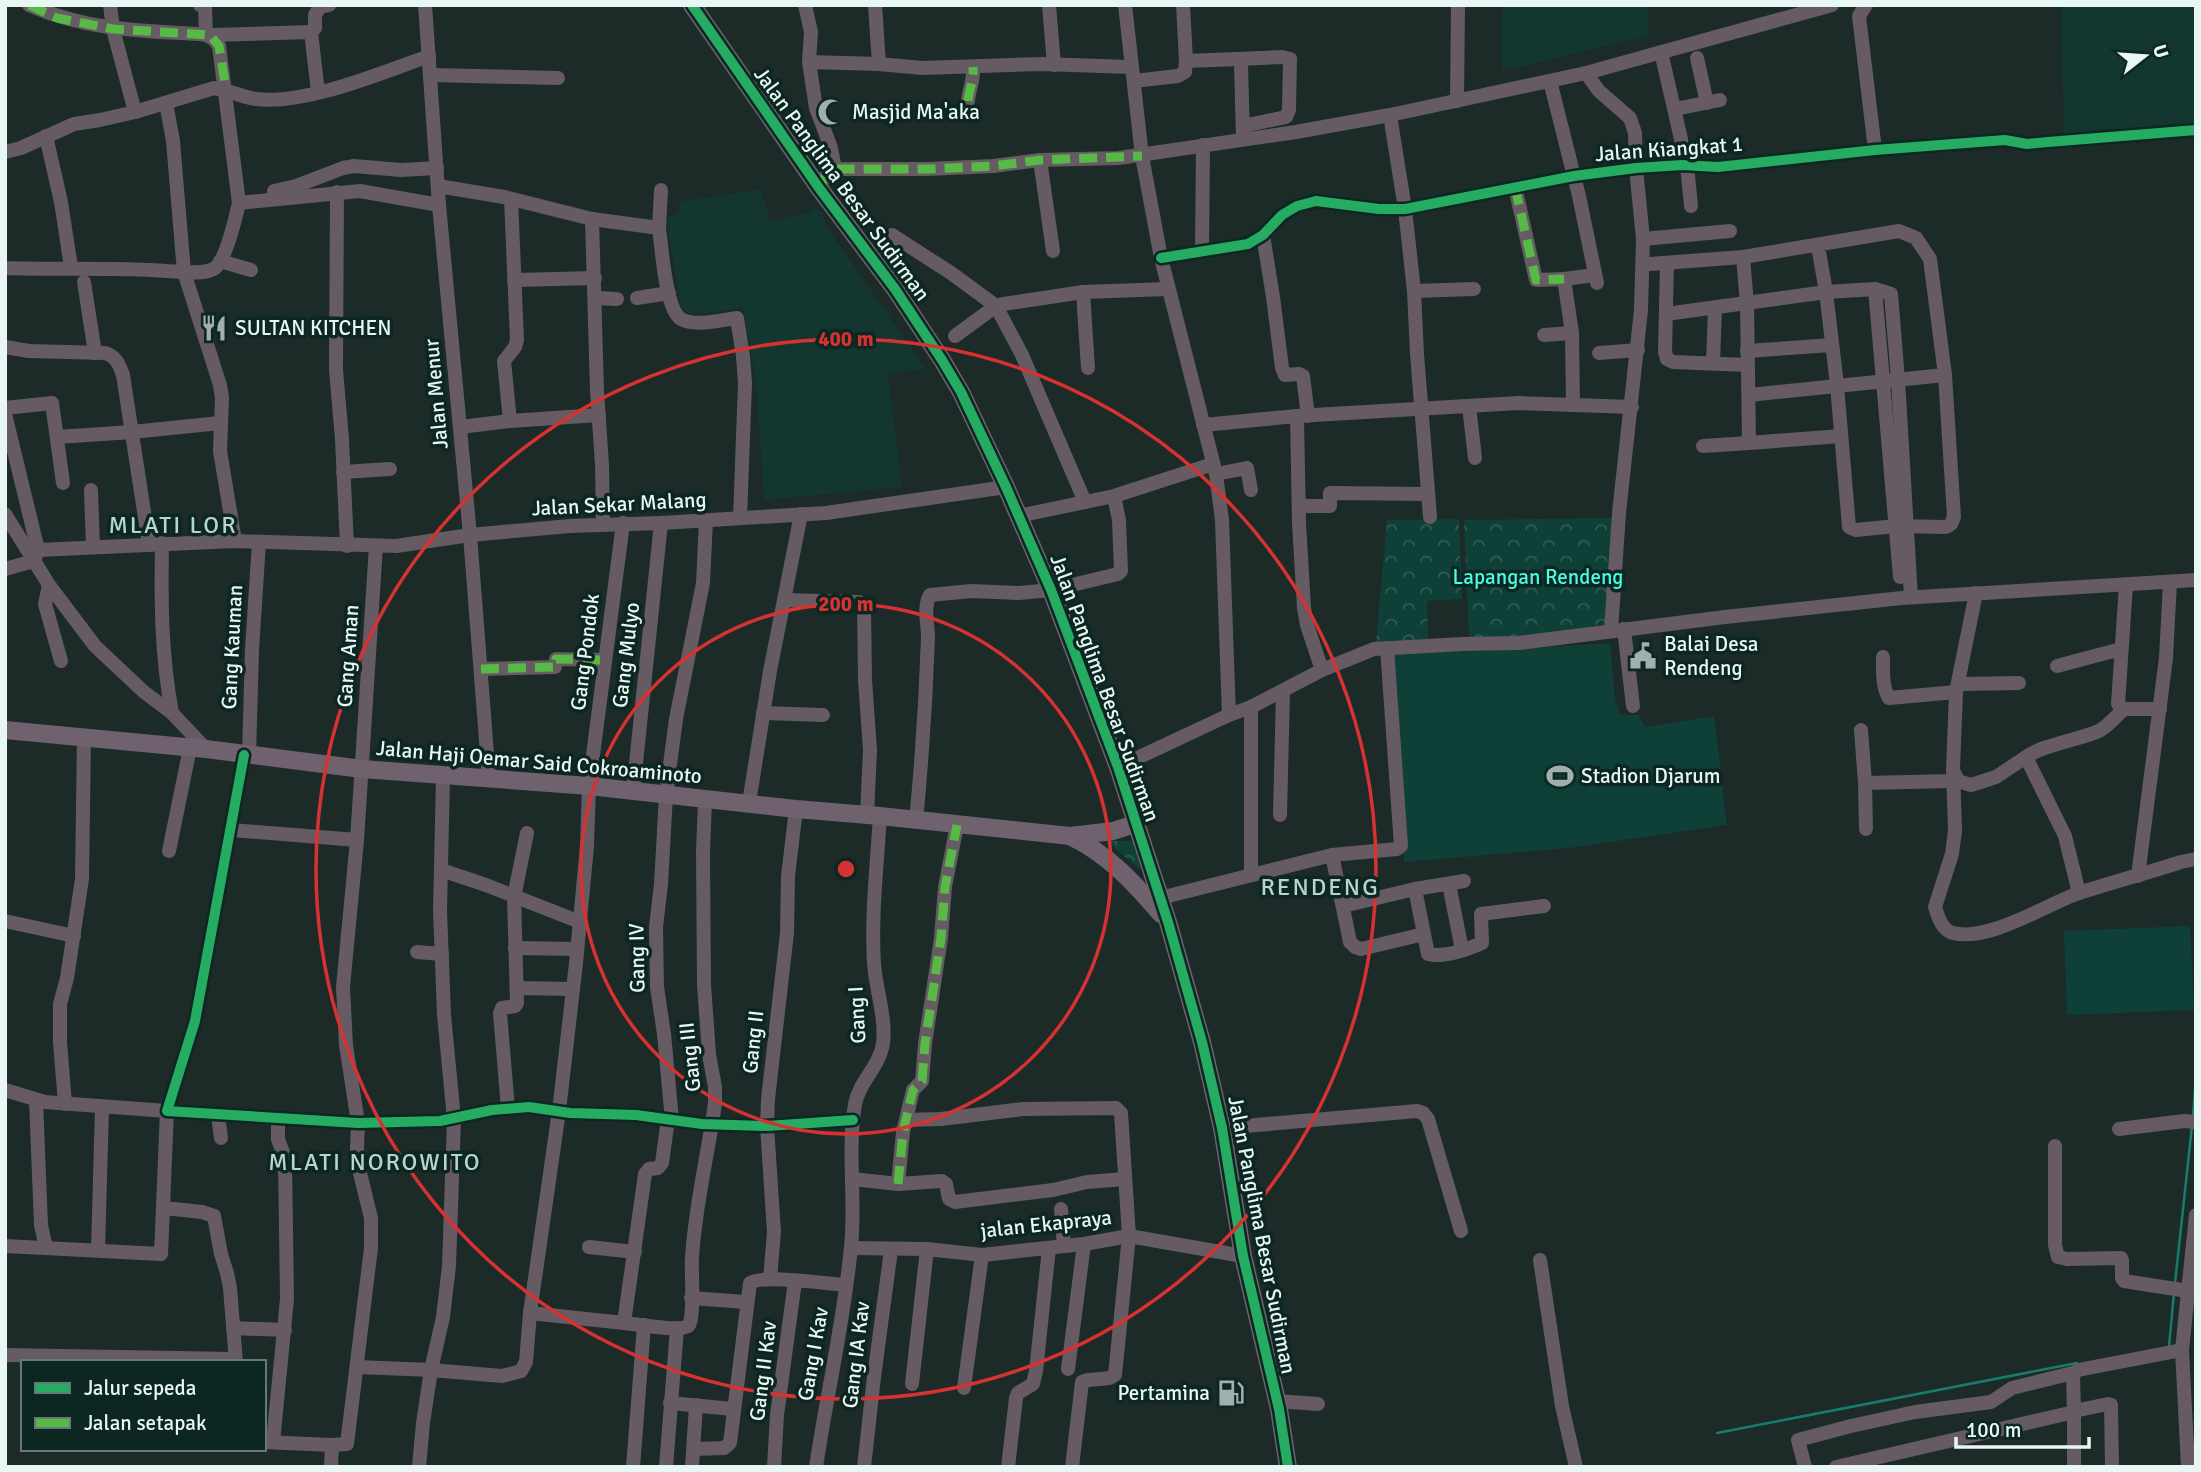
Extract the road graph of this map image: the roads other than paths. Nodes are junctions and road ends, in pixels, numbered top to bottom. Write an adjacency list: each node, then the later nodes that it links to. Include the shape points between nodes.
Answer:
1 (29, 5): 15 (street, via 57,18)
2 (110, 5): 15 (street)
3 (200, 5): 17 (street, via 205,6)
4 (329, 5): 16 (street, via 320,7)
5 (425, 5): 19 (street, Jalan Menur)
6 (692, 5): 55 (main road, Jalan Panglima Besar Sudirman)
7 (805, 5): 22 (street, via 811,32)
8 (875, 5): 24 (street)
9 (1049, 5): 25 (street)
10 (1125, 5): 28 (street)
11 (1183, 5): 23 (street)
12 (1458, 5): 34 (street)
13 (1832, 5): 18 (street)
14 (1866, 5): 44 (street, via 1859,16)
15 (113, 29): 17 (street); 38 (street)
16 (311, 32): 17 (street); 33 (street)
17 (208, 35): 32 (street, via 219,46)
18 (1661, 52): 27 (street); 37 (street)
19 (429, 56): 29 (street, Jalan Menur); 33 (street)
20 (1697, 58): 37 (street, via 1714,101)
21 (1238, 59): 23 (street); 41 (street); 41 (street, via 1290,59 1286,117)
22 (809, 61): 24 (street); 51 (street, via 816,108)
23 (1186, 61): 28 (street, via 1185,72 1178,76)
24 (879, 64): 26 (street)
25 (1054, 65): 26 (street); 28 (street)
26 (974, 67): 35 (street)
27 (1586, 73): 31 (street); 50 (street, via 1599,92 1630,118)
28 (1133, 74): 46 (street)
29 (430, 75): 30 (street); 49 (street, Jalan Menur)
30 (558, 78)
31 (1550, 80): 34 (street); 52 (street)
32 (226, 89): 33 (street, via 257,99); 36 (street, via 214,88); 59 (street)
33 (318, 92)
34 (1457, 100): 39 (street)
35 (968, 101)
36 (166, 103): 38 (street); 80 (street)
37 (1675, 109): 48 (street)
38 (135, 112): 42 (street, via 74,124)
39 (1390, 115): 41 (street, via 1296,132); 62 (street)
40 (2196, 130): 44 (street, Jalan Kiangkat 1)
41 (1243, 133): 43 (street)
42 (46, 136): 45 (street); 77 (street)
43 (1203, 145): 46 (street); 71 (street)
44 (1875, 150): 48 (street, Jalan Kiangkat 1, via 1718,167)
45 (5, 152)
46 (1142, 156): 47 (street); 73 (street)
47 (1040, 160): 51 (street, via 942,169); 70 (street)
48 (1685, 165): 50 (street, Jalan Kiangkat 1); 61 (street)
49 (437, 168): 53 (street, Jalan Menur); 59 (street, via 354,166)
50 (1636, 168): 52 (street, Jalan Kiangkat 1); 68 (street)
51 (835, 169): 55 (street)
52 (1573, 176): 54 (street, Jalan Kiangkat 1); 82 (street, via 1596,279)
53 (438, 186): 58 (street); 60 (street, Jalan Menur)
54 (1514, 187): 62 (street, Jalan Kiangkat 1); 82 (street, via 1536,281)
55 (819, 188): 135 (main road, Jalan Panglima Besar Sudirman, via 942,360)
56 (660, 190): 64 (street)
57 (337, 192): 59 (street); 60 (street, via 360,191); 133 (street, via 336,370)
58 (511, 199): 63 (street); 83 (street)
59 (239, 200): 74 (street)
60 (439, 205): 124 (street, Jalan Menur)
61 (1691, 206)
62 (1405, 209): 67 (street, Jalan Kiangkat 1, via 1316,201 1282,215); 87 (street)
63 (592, 219): 64 (street); 81 (street)
64 (659, 228): 90 (street)
65 (1730, 232): 68 (street)
66 (892, 235): 95 (street)
67 (1262, 235): 71 (street, Jalan Kiangkat 1, via 1248,244); 120 (street, via 1282,369 1285,374 1303,376)
68 (1643, 239): 103 (street)
69 (1818, 246): 72 (street); 89 (street); 109 (street, via 1899,231 1916,238 1930,259)
70 (1053, 251)
71 (1202, 251): 73 (street, Jalan Kiangkat 1)
72 (1743, 257): 75 (street); 94 (street)
73 (1161, 258): 85 (street)
74 (220, 261): 79 (street); 80 (street, via 209,270)
75 (1667, 262): 76 (street); 97 (street)
76 (1650, 264)
77 (71, 267): 78 (street); 80 (street)
78 (5, 268)
79 (251, 270)
80 (184, 272): 122 (street, via 220,385)
81 (595, 278): 83 (street); 91 (street)
82 (1564, 279): 98 (street)
83 (514, 280): 121 (street, via 517,342 504,365)
84 (84, 282): 104 (street)
85 (1168, 289): 88 (street); 123 (street)
86 (1474, 289): 87 (street)
87 (1414, 291): 117 (street)
88 (1083, 292): 95 (street); 108 (street)
89 (1826, 292): 94 (street); 101 (street); 110 (street, via 1875,289)
90 (669, 293): 92 (street); 145 (street, via 674,310 689,322 737,318 745,383)
91 (596, 298): 93 (street); 119 (street)
92 (637, 298)
93 (617, 299)
94 (1747, 304): 96 (street); 106 (street)
95 (996, 306): 100 (street); 140 (street, via 1023,355)
96 (1715, 308): 97 (street); 107 (street)
97 (1666, 314): 107 (street, via 1667,359)
98 (1572, 332): 99 (street); 113 (street)
99 (1544, 335)
100 (955, 336)
101 (1832, 345): 106 (street); 111 (street)
102 (5, 347): 104 (street)
103 (1638, 350): 105 (street); 115 (street)
104 (95, 353): 125 (street, via 112,355 120,367)
105 (1599, 353)
106 (1747, 358): 107 (street); 112 (street)
107 (1713, 363)
108 (1088, 368)
109 (1945, 375): 110 (street); 151 (street, via 1954,517 1946,527)
110 (1891, 380): 111 (street); 151 (street)
111 (1837, 385): 112 (street); 126 (street)
112 (1749, 395): 128 (street)
113 (1573, 405): 114 (street); 115 (street)
114 (1469, 406): 117 (street); 130 (street)
115 (1632, 407): 169 (street, via 1619,513)
116 (5, 408): 127 (street, via 51,402)
117 (1422, 410): 120 (street); 138 (street)
118 (5, 414): 159 (street)
119 (599, 415): 121 (street); 150 (street)
120 (1303, 416): 123 (street); 141 (street)
121 (510, 421): 124 (street)
122 (220, 423): 125 (street); 153 (street, via 220,451)
123 (1203, 425): 132 (street)
124 (460, 427): 152 (street, Jalan Menur)
125 (132, 432): 127 (street); 155 (street)
126 (1841, 436): 128 (street); 151 (street, via 1849,527)
127 (57, 437): 134 (street)
128 (1749, 443): 129 (street)
129 (1703, 446)
130 (1475, 458)
131 (390, 469): 133 (street)
132 (1215, 469): 136 (street, via 1247,468); 139 (street); 188 (street, via 1222,520)
133 (343, 471): 156 (street)
134 (63, 483)
135 (1006, 487): 143 (street, Jalan Sekar Malang); 144 (main road, Jalan Panglima Besar Sudirman)
136 (1251, 490)
137 (91, 491): 158 (street)
138 (1428, 494): 141 (street, via 1330,493 1330,506); 146 (street)
139 (1114, 496): 140 (street); 165 (street, via 1121,572)
140 (1085, 502): 144 (street)
141 (1299, 506): 177 (street, via 1304,608)
142 (5, 514): 159 (street)
143 (801, 514): 145 (street, Jalan Sekar Malang); 168 (street)
144 (1018, 516): 165 (main road, Jalan Panglima Besar Sudirman)
145 (740, 517): 147 (street, Jalan Sekar Malang)
146 (1430, 517)
147 (706, 520): 149 (street, Jalan Sekar Malang); 203 (street, Gang IV, via 704,583 676,719)
148 (623, 523): 149 (street, Jalan Sekar Malang); 150 (street, Jalan Sekar Malang); 173 (street, Gang Pondok)
149 (661, 523): 202 (street, Gang Mulyo)
150 (603, 524): 152 (street, Jalan Sekar Malang)
151 (1901, 526): 167 (street)
152 (470, 535): 157 (street, Jalan Sekar Malang); 176 (street, Jalan Menur)
153 (235, 541): 154 (street, Jalan Sekar Malang); 155 (street, Jalan Sekar Malang)
154 (259, 541): 156 (street, Jalan Sekar Malang); 193 (street, Gang Kauman)
155 (156, 543): 158 (street, Jalan Sekar Malang); 185 (street)
156 (347, 546): 157 (street, Jalan Sekar Malang)
157 (376, 546): 196 (street, Gang Aman)
158 (93, 547): 159 (street, Jalan Sekar Malang)
159 (36, 555): 160 (street, Jalan Sekar Malang); 163 (street)
160 (5, 569)
161 (2196, 580): 162 (street)
162 (2170, 582): 164 (street); 184 (street)
163 (49, 585): 174 (street, via 45,604); 185 (street, via 95,646)
164 (2126, 585): 166 (street); 171 (street)
165 (1051, 590): 195 (main road, Jalan Panglima Besar Sudirman); 209 (street, via 930,595 926,602 925,717)
166 (1976, 593): 167 (street); 179 (street)
167 (1906, 597): 169 (street)
168 (784, 600): 186 (street); 207 (street, Gang I, via 859,602 864,606)
169 (1617, 630): 170 (street, via 1519,643); 181 (street)
170 (1387, 648): 177 (street); 218 (street, via 1401,846)
171 (2121, 649): 175 (street); 183 (street, via 2117,697)
172 (1883, 657): 179 (street, via 1889,698)
173 (605, 660): 176 (street, via 556,659 555,667); 201 (street, Gang Pondok)
174 (61, 662)
175 (2057, 666)
176 (481, 670): 199 (street, Jalan Menur)
177 (1321, 670): 180 (street)
178 (2019, 683): 179 (street)
179 (1958, 688): 198 (street)
180 (1283, 691): 182 (street); 208 (street)
181 (1633, 705)
182 (1251, 707): 188 (street); 221 (street)
183 (2124, 709): 184 (street); 194 (street, via 2104,728)
184 (2160, 709): 222 (street)
185 (172, 713): 192 (street)
186 (763, 713): 187 (street); 205 (street)
187 (823, 715)
188 (1229, 715): 195 (street)
189 (5, 730): 191 (main road, Jalan Haji Oemar Said Cokroaminoto)
190 (1861, 730): 200 (street)
191 (84, 737): 192 (main road, Jalan Haji Oemar Said Cokroaminoto); 235 (street, via 82,879)
192 (198, 748): 193 (main road, Jalan Haji Oemar Said Cokroaminoto); 217 (street)
193 (247, 755): 196 (main road, Jalan Haji Oemar Said Cokroaminoto); 213 (street, Gang Kauman)
194 (2026, 757): 198 (street, via 1996,777 1971,785); 226 (street, via 2065,836)
195 (1118, 767): 210 (main road, Jalan Panglima Besar Sudirman)
196 (362, 769): 197 (main road, Jalan Haji Oemar Said Cokroaminoto); 216 (street, Gang Aman)
197 (443, 776): 199 (main road, Jalan Haji Oemar Said Cokroaminoto); 220 (street)
198 (1953, 776): 200 (street); 226 (street, via 1952,854 1935,907 1945,929 1974,933 2005,925)
199 (489, 779): 201 (main road, Jalan Haji Oemar Said Cokroaminoto)
200 (1865, 783): 212 (street)
201 (590, 786): 202 (main road, Jalan Haji Oemar Said Cokroaminoto); 232 (street, Gang Pondok)
202 (633, 792): 203 (main road, Jalan Haji Oemar Said Cokroaminoto)
203 (666, 795): 204 (main road, Jalan Haji Oemar Said Cokroaminoto); 252 (street, Gang IV, via 655,957)
204 (705, 799): 205 (main road, Jalan Haji Oemar Said Cokroaminoto); 258 (street, Gang III, via 704,985 715,1087)
205 (749, 803): 206 (main road, Jalan Haji Oemar Said Cokroaminoto)
206 (796, 809): 207 (main road, Jalan Haji Oemar Said Cokroaminoto); 259 (street, Gang II)
207 (873, 816): 209 (main road, Jalan Haji Oemar Said Cokroaminoto); 254 (street, Gang I, via 874,964 883,1043 871,1073 859,1087)
208 (1280, 816)
209 (916, 821): 211 (main road, Jalan Haji Oemar Said Cokroaminoto)
210 (1135, 824): 215 (main road); 228 (main road, Jalan Panglima Besar Sudirman)
211 (957, 825): 215 (main road, Jalan Haji Oemar Said Cokroaminoto); 255 (street, via 922,1080 913,1090)
212 (1866, 829)
213 (231, 830): 216 (street); 248 (street, Gang Kauman, via 195,1021)
214 (527, 833): 227 (street)
215 (1070, 836): 233 (main road, via 1118,867)
216 (357, 840): 257 (street, Gang Aman, via 343,987)
217 (169, 851)
218 (1332, 855): 221 (street); 229 (street)
219 (2196, 859): 222 (street)
220 (441, 870): 227 (street); 240 (street)
221 (1251, 875): 228 (street)
222 (2138, 876): 226 (street)
223 (1464, 881): 224 (street)
224 (1449, 884): 225 (street); 238 (street)
225 (1415, 890): 229 (street); 234 (street)
226 (2079, 893)
227 (514, 897): 232 (street); 236 (street)
228 (1160, 898): 233 (main road, Jalan Panglima Besar Sudirman)
229 (1343, 906): 234 (street, via 1355,947)
230 (1544, 906): 238 (street, via 1480,914 1483,941)
231 (5, 921): 235 (street)
232 (580, 922): 237 (street, Gang Pondok)
233 (1168, 922): 260 (main road, Jalan Panglima Besar Sudirman)
234 (1424, 934): 238 (street, via 1428,954)
235 (74, 936): 245 (street, via 60,1004)
236 (515, 948): 237 (street); 241 (street)
237 (578, 949): 242 (street, Gang Pondok)
238 (1462, 950)
239 (417, 952): 240 (street)
240 (442, 954): 251 (street)
241 (516, 988): 242 (street); 247 (street, via 517,1005 500,1013)
242 (573, 989): 249 (street, Gang Pondok)
243 (5, 1090): 244 (street)
244 (36, 1100): 245 (street); 276 (street)
245 (65, 1104): 246 (street)
246 (102, 1108): 248 (street); 280 (street)
247 (508, 1109): 249 (street); 251 (street)
248 (167, 1111): 250 (street); 267 (street, Gang Kauman)
249 (559, 1111): 252 (street); 292 (street, Gang Pondok)
250 (218, 1115): 253 (street); 262 (street)
251 (454, 1119): 257 (street); 303 (street, via 449,1266)
252 (670, 1119): 258 (street); 282 (street, Gang IV, via 662,1163 645,1174)
253 (278, 1120): 257 (street); 297 (street, via 285,1158)
254 (853, 1120): 259 (street); 264 (street, Gang I)
255 (906, 1120): 265 (street, via 1023,1109 1116,1108 1121,1113); 266 (street)
256 (2192, 1122): 261 (street)
257 (358, 1123): 301 (street, Gang Aman, via 358,1165 372,1218)
258 (712, 1124): 259 (street); 290 (street, Gang III, via 693,1232)
259 (768, 1126): 286 (street, Gang II, via 774,1232)
260 (1222, 1128): 270 (street, via 1423,1113); 284 (main road, Jalan Panglima Besar Sudirman)
261 (2119, 1129)
262 (221, 1139)
263 (2055, 1146): 289 (street, via 2055,1245 2059,1257 2120,1258 2124,1281)
264 (852, 1179): 266 (street); 277 (street, Gang I)
265 (1125, 1179): 266 (street, via 955,1202 949,1199 942,1181); 271 (street)
266 (898, 1184)
267 (164, 1208): 280 (street, Gang Kauman, via 161,1254); 295 (street, via 210,1213 217,1221)
268 (1061, 1209): 275 (street)
269 (2196, 1216): 289 (street)
270 (1461, 1231)
271 (1129, 1236): 272 (street, jalan Ekapraya); 284 (street, jalan Ekapraya); 325 (street, via 1115,1374 1082,1382)
272 (1084, 1244): 275 (street, jalan Ekapraya); 302 (street)
273 (5, 1246): 276 (street)
274 (589, 1247): 282 (street)
275 (1064, 1247): 278 (street, jalan Ekapraya)
276 (46, 1248): 280 (street)
277 (851, 1248): 281 (street, jalan Ekapraya); 288 (street, Gang I Kav)
278 (1049, 1248): 283 (street, jalan Ekapraya); 324 (street, via 1036,1371 1033,1384 1016,1398)
279 (927, 1249): 281 (street, jalan Ekapraya); 283 (street, jalan Ekapraya); 305 (street)
280 (98, 1250)
281 (891, 1250): 323 (street, Gang IA Kav)
282 (635, 1252): 293 (street, Gang IV)
283 (982, 1255): 306 (street)
284 (1243, 1256): 307 (main road, Jalan Panglima Besar Sudirman)
285 (1541, 1260): 327 (street, via 1562,1406)
286 (770, 1279): 287 (street); 291 (street, via 750,1283)
287 (796, 1281): 288 (street); 321 (street, Gang II Kav)
288 (846, 1286): 322 (street, Gang I Kav)
289 (2179, 1290): 298 (street)
290 (691, 1298): 291 (street); 296 (street, Gang III, via 691,1323)
291 (746, 1302): 311 (street)
292 (530, 1313): 293 (street); 303 (street, Gang Pondok, via 526,1362 521,1371 502,1376)
293 (624, 1323): 294 (street)
294 (644, 1325): 296 (street); 318 (street)
295 (233, 1328): 297 (street); 300 (street)
296 (677, 1328): 308 (street)
297 (285, 1331): 313 (street)
298 (2187, 1354): 304 (street); 332 (street)
299 (5, 1355): 300 (street)
300 (236, 1360)
301 (358, 1367): 303 (street); 314 (street, Gang Aman, via 347,1444)
302 (1068, 1369)
303 (431, 1370): 317 (street)
304 (2073, 1373): 312 (street); 328 (street, via 2012,1388 1991,1402 1915,1412 1798,1440)
305 (912, 1384)
306 (964, 1388)
307 (1277, 1401): 309 (street); 326 (main road, Jalan Panglima Besar Sudirman)
308 (670, 1403): 310 (street); 319 (street)
309 (1318, 1404)
310 (696, 1405): 311 (street); 315 (street)
311 (733, 1409): 315 (street, via 729,1445)
312 (2074, 1412): 329 (street); 330 (street); 331 (street, via 2110,1405)
313 (269, 1441): 314 (street)
314 (332, 1445): 316 (street)
315 (694, 1449): 320 (street)
316 (331, 1467)
317 (419, 1467)
318 (633, 1467)
319 (666, 1467)
320 (692, 1467)
321 (774, 1467)
322 (817, 1467)
323 (864, 1467)
324 (1008, 1467)
325 (1073, 1467)
326 (1288, 1467)
327 (1576, 1467)
328 (1805, 1467)
329 (1836, 1467)
330 (2074, 1467)
331 (2112, 1467)
332 (2188, 1467)

